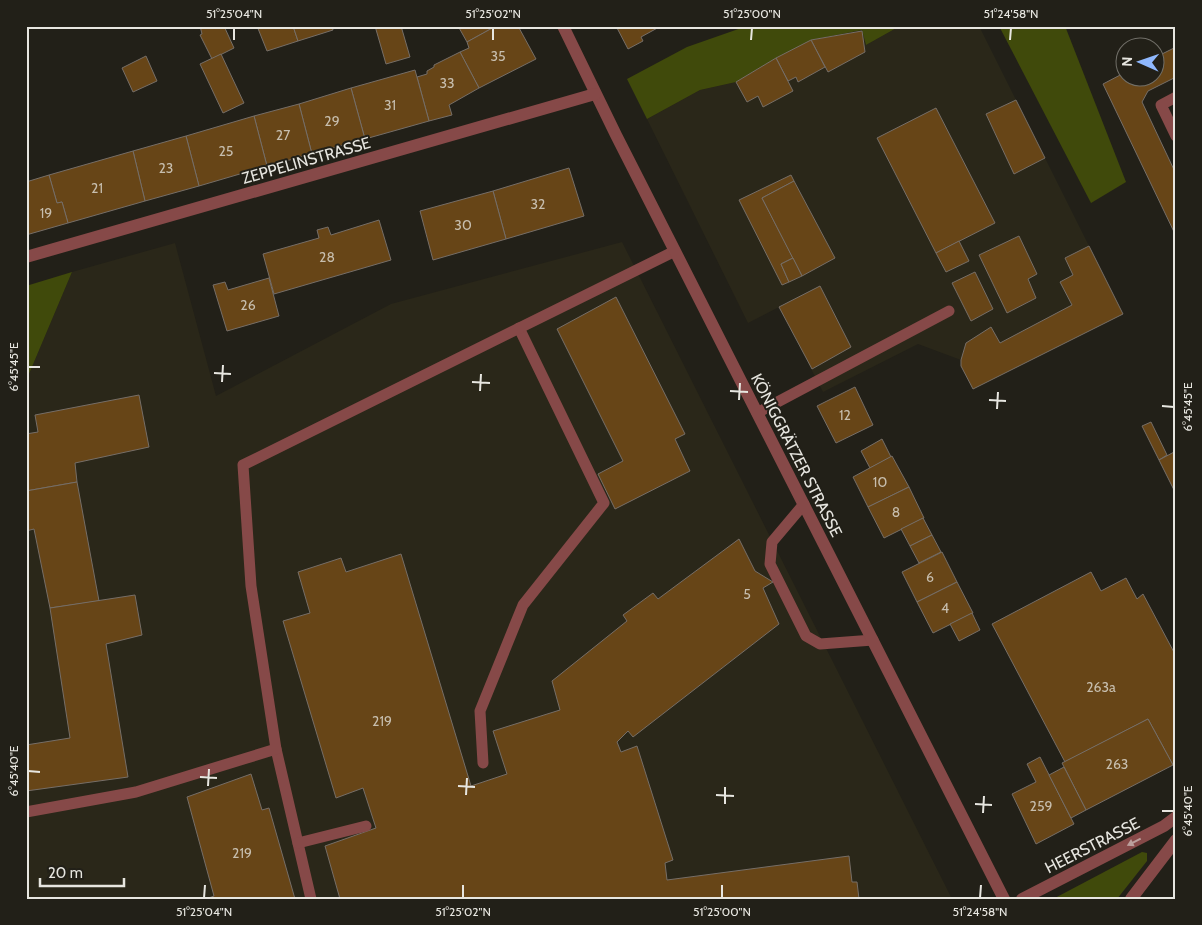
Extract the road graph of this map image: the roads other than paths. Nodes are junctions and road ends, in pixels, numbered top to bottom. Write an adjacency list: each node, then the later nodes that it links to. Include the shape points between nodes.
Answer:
1 (562, 26): 2 (street, KÖNIGGRÄTZER STRASSE)
2 (595, 94): 5 (street, KÖNIGGRÄTZER STRASSE); 6 (street, ZEPPELINSTRASSE)
3 (1176, 97): 4 (lane, via 1161,105)
4 (1176, 136)
5 (675, 251): 8 (lane); 9 (street, KÖNIGGRÄTZER STRASSE)
6 (26, 257)
7 (949, 311): 9 (lane)
8 (519, 328): 12 (lane, via 243,465 251,586); 13 (lane, via 604,503 524,605 480,710)
9 (757, 413): 10 (street, KÖNIGGRÄTZER STRASSE)
10 (804, 504): 11 (street, KÖNIGGRÄTZER STRASSE); 11 (lane, via 772,542 770,564 806,636 820,644)
11 (873, 640): 20 (street, KÖNIGGRÄTZER STRASSE)
12 (276, 749): 14 (lane, via 136,792); 18 (lane)
13 (483, 763)
14 (26, 812)
15 (1176, 817): 21 (street, HEERSTRASSE, one-way to 21)
16 (366, 826): 18 (lane)
17 (1176, 840): 22 (street)
18 (298, 843): 19 (lane)
19 (311, 899)
20 (1004, 899)
21 (1022, 899)
22 (1131, 899)

